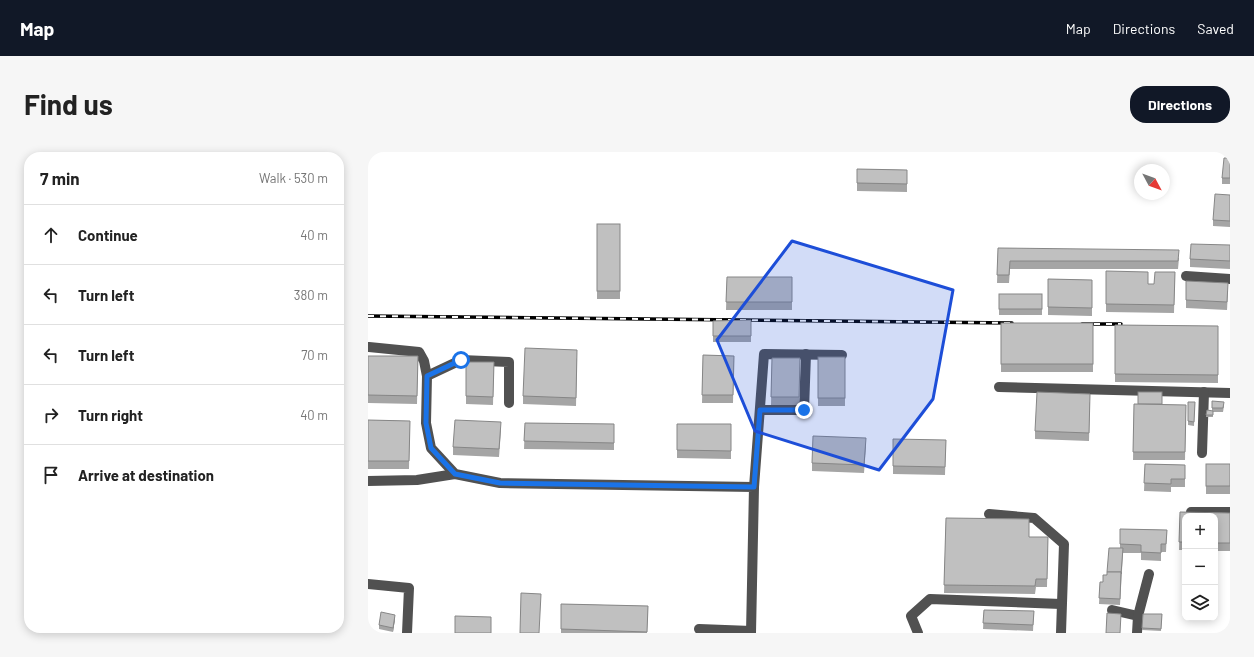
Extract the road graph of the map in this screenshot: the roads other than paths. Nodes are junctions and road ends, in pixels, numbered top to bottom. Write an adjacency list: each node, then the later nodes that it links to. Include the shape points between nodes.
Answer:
1 (1186, 276): 2 (lane)
2 (1230, 278)
3 (369, 347): 6 (lane, via 419,352)
4 (806, 354): 5 (lane); 11 (lane, via 764,354); 11 (lane, via 804,410)
5 (842, 355)
6 (427, 376): 10 (lane, via 461,360 509,362); 13 (lane, via 426,423 431,448)
7 (999, 387): 8 (lane)
8 (1204, 392): 9 (lane); 12 (lane)
9 (1230, 393)
10 (509, 403)
11 (760, 410): 15 (lane)
12 (1202, 453)
13 (455, 474): 14 (lane, via 417,480); 15 (lane, via 500,483)
14 (368, 482)
15 (754, 487): 25 (lane)
16 (1191, 512): 17 (lane)
17 (1230, 512)
18 (988, 514): 21 (lane, via 1034,518 1064,544)
19 (1149, 574): 23 (lane)
20 (368, 584): 26 (lane, via 409,588)
21 (1062, 604): 27 (lane, via 930,599 911,616); 28 (lane)
22 (1112, 610): 23 (lane)
23 (1138, 616): 29 (lane)
24 (699, 629): 25 (lane)
25 (751, 632)
26 (406, 633)
27 (918, 633)
28 (1060, 633)
29 (1137, 633)

